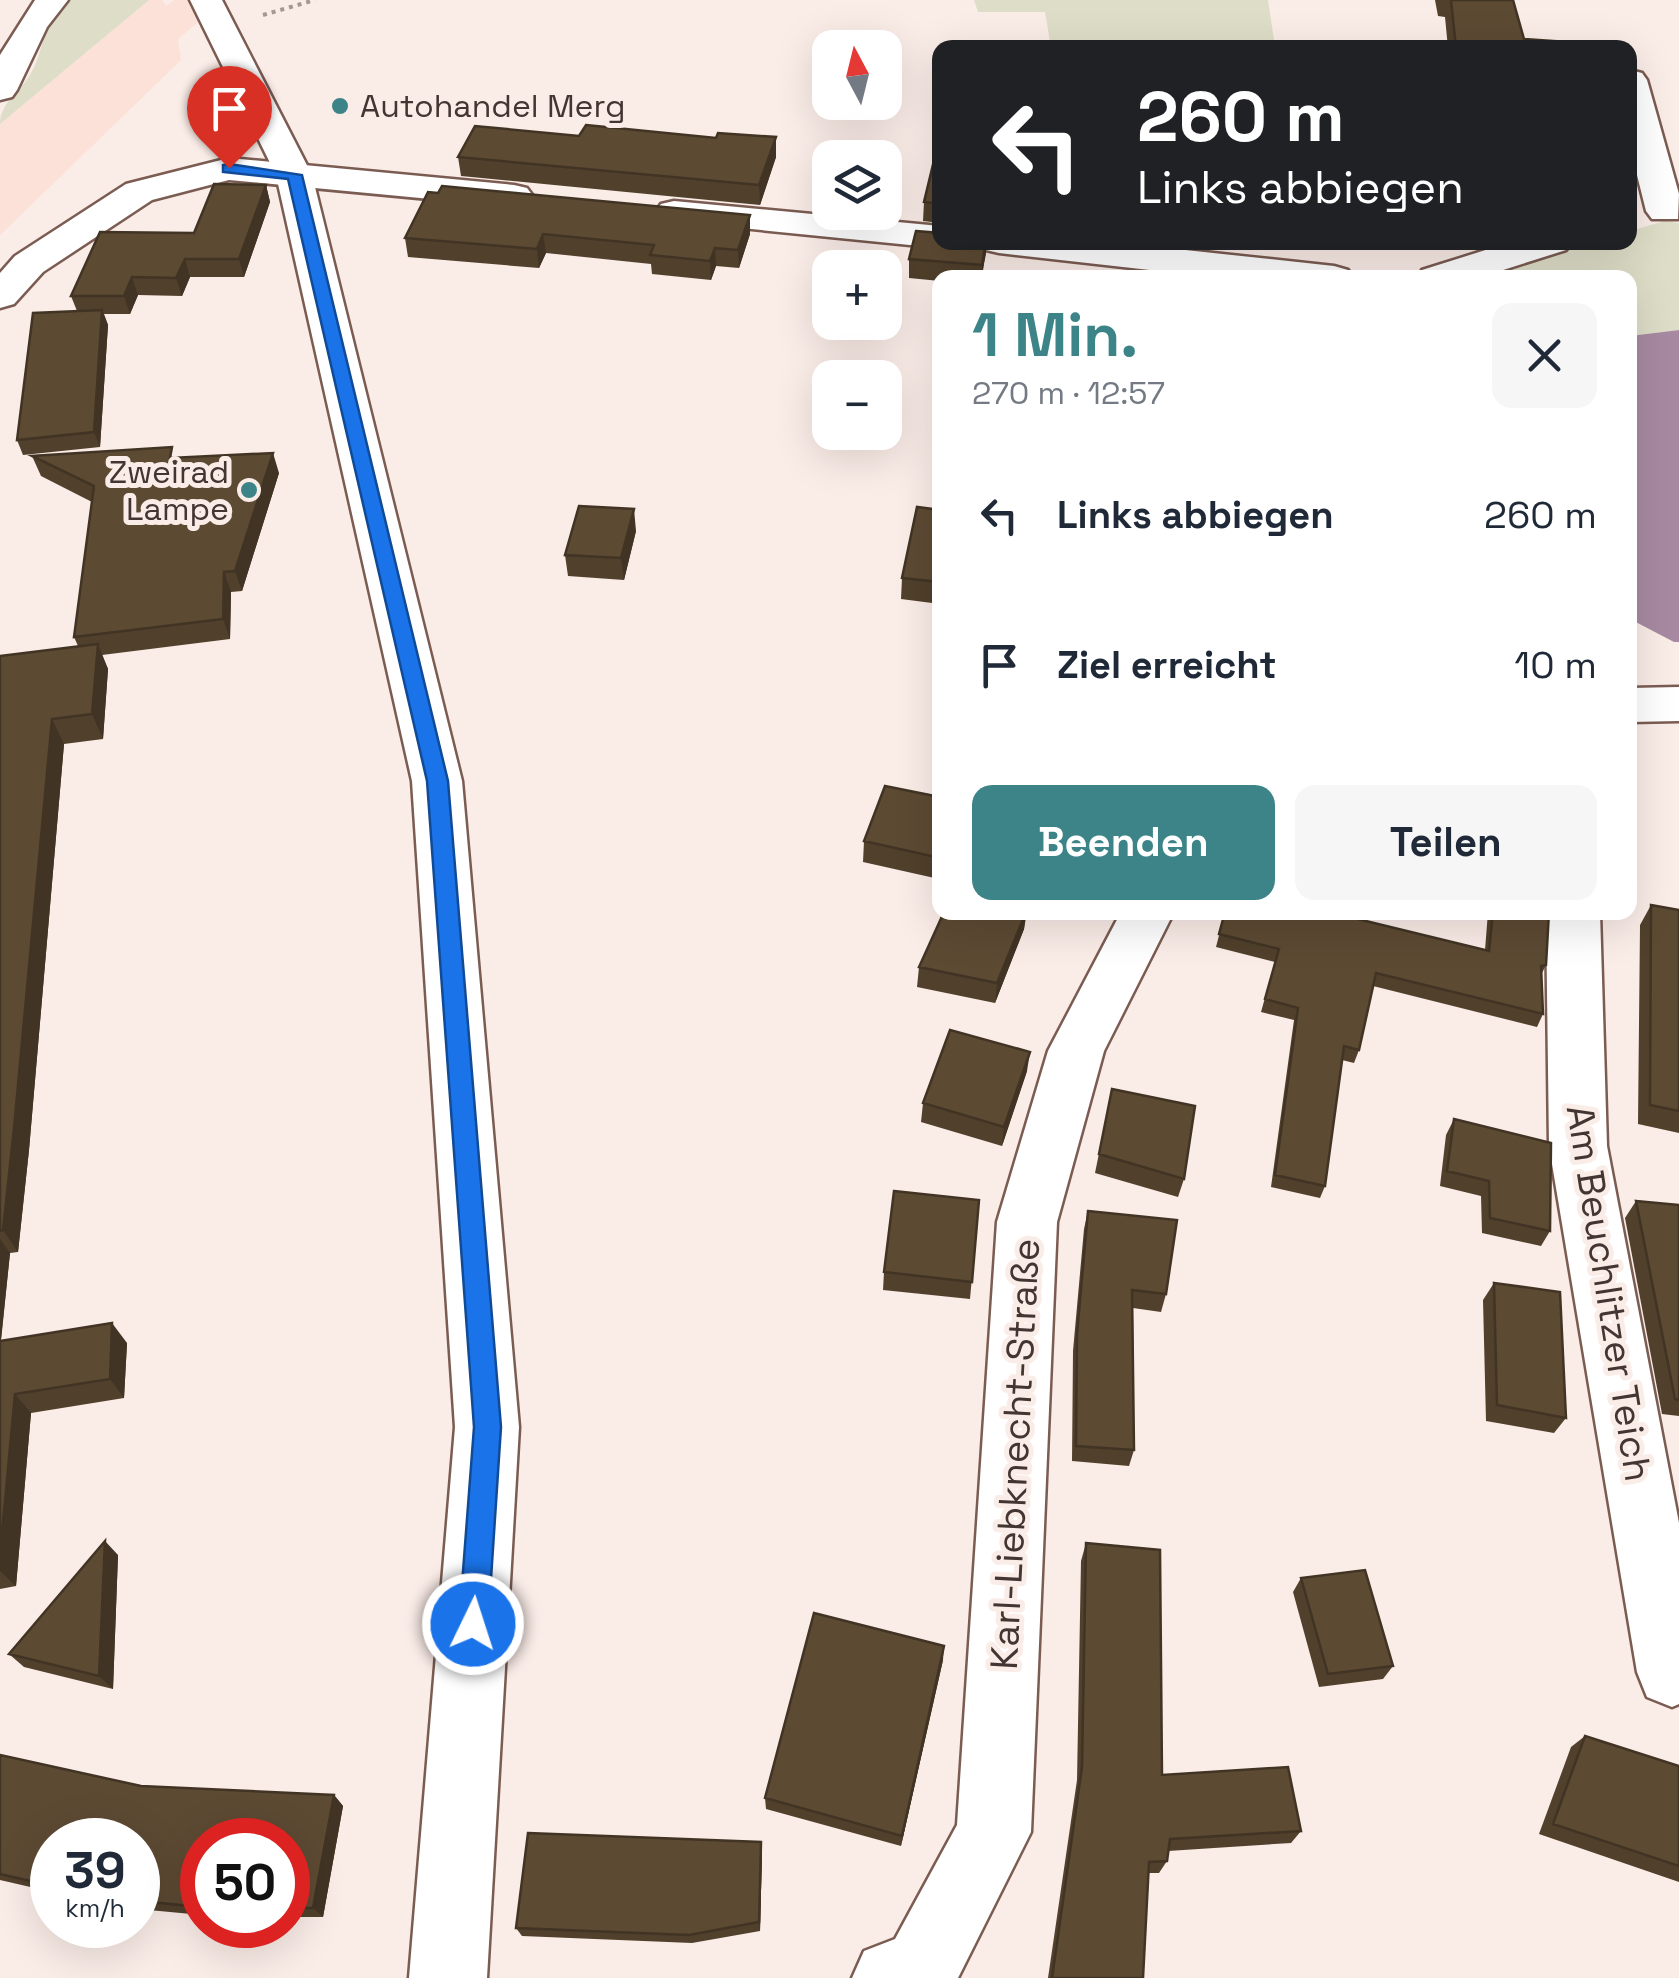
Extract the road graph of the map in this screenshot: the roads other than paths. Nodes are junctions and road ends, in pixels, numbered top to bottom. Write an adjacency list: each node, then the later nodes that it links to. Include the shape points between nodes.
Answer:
1 (52, 0): 3 (street, via 32,24)
2 (206, 0): 6 (street)
3 (0, 90)
4 (1637, 97): 5 (street)
5 (1664, 164): 9 (street)
6 (294, 175): 7 (street); 15 (street, via 229,168 138,192 29,264); 21 (street, via 437,781 488,1427)
7 (548, 200)
8 (646, 209): 10 (street)
9 (1658, 214)
10 (932, 236)
11 (1073, 250): 13 (street)
12 (1528, 250): 14 (street)
13 (1260, 270)
14 (1462, 270)
15 (0, 296)
16 (1679, 704): 17 (street)
17 (1637, 705)
18 (1144, 920): 22 (street, Karl-Liebknecht-Straße, via 1076,1051 1027,1222 994,1832 918,1974)
19 (1573, 920): 20 (street, Am Beuchlitzer Teich, via 1578,1146)
20 (1672, 1672)
21 (448, 1978)
22 (891, 1978)

